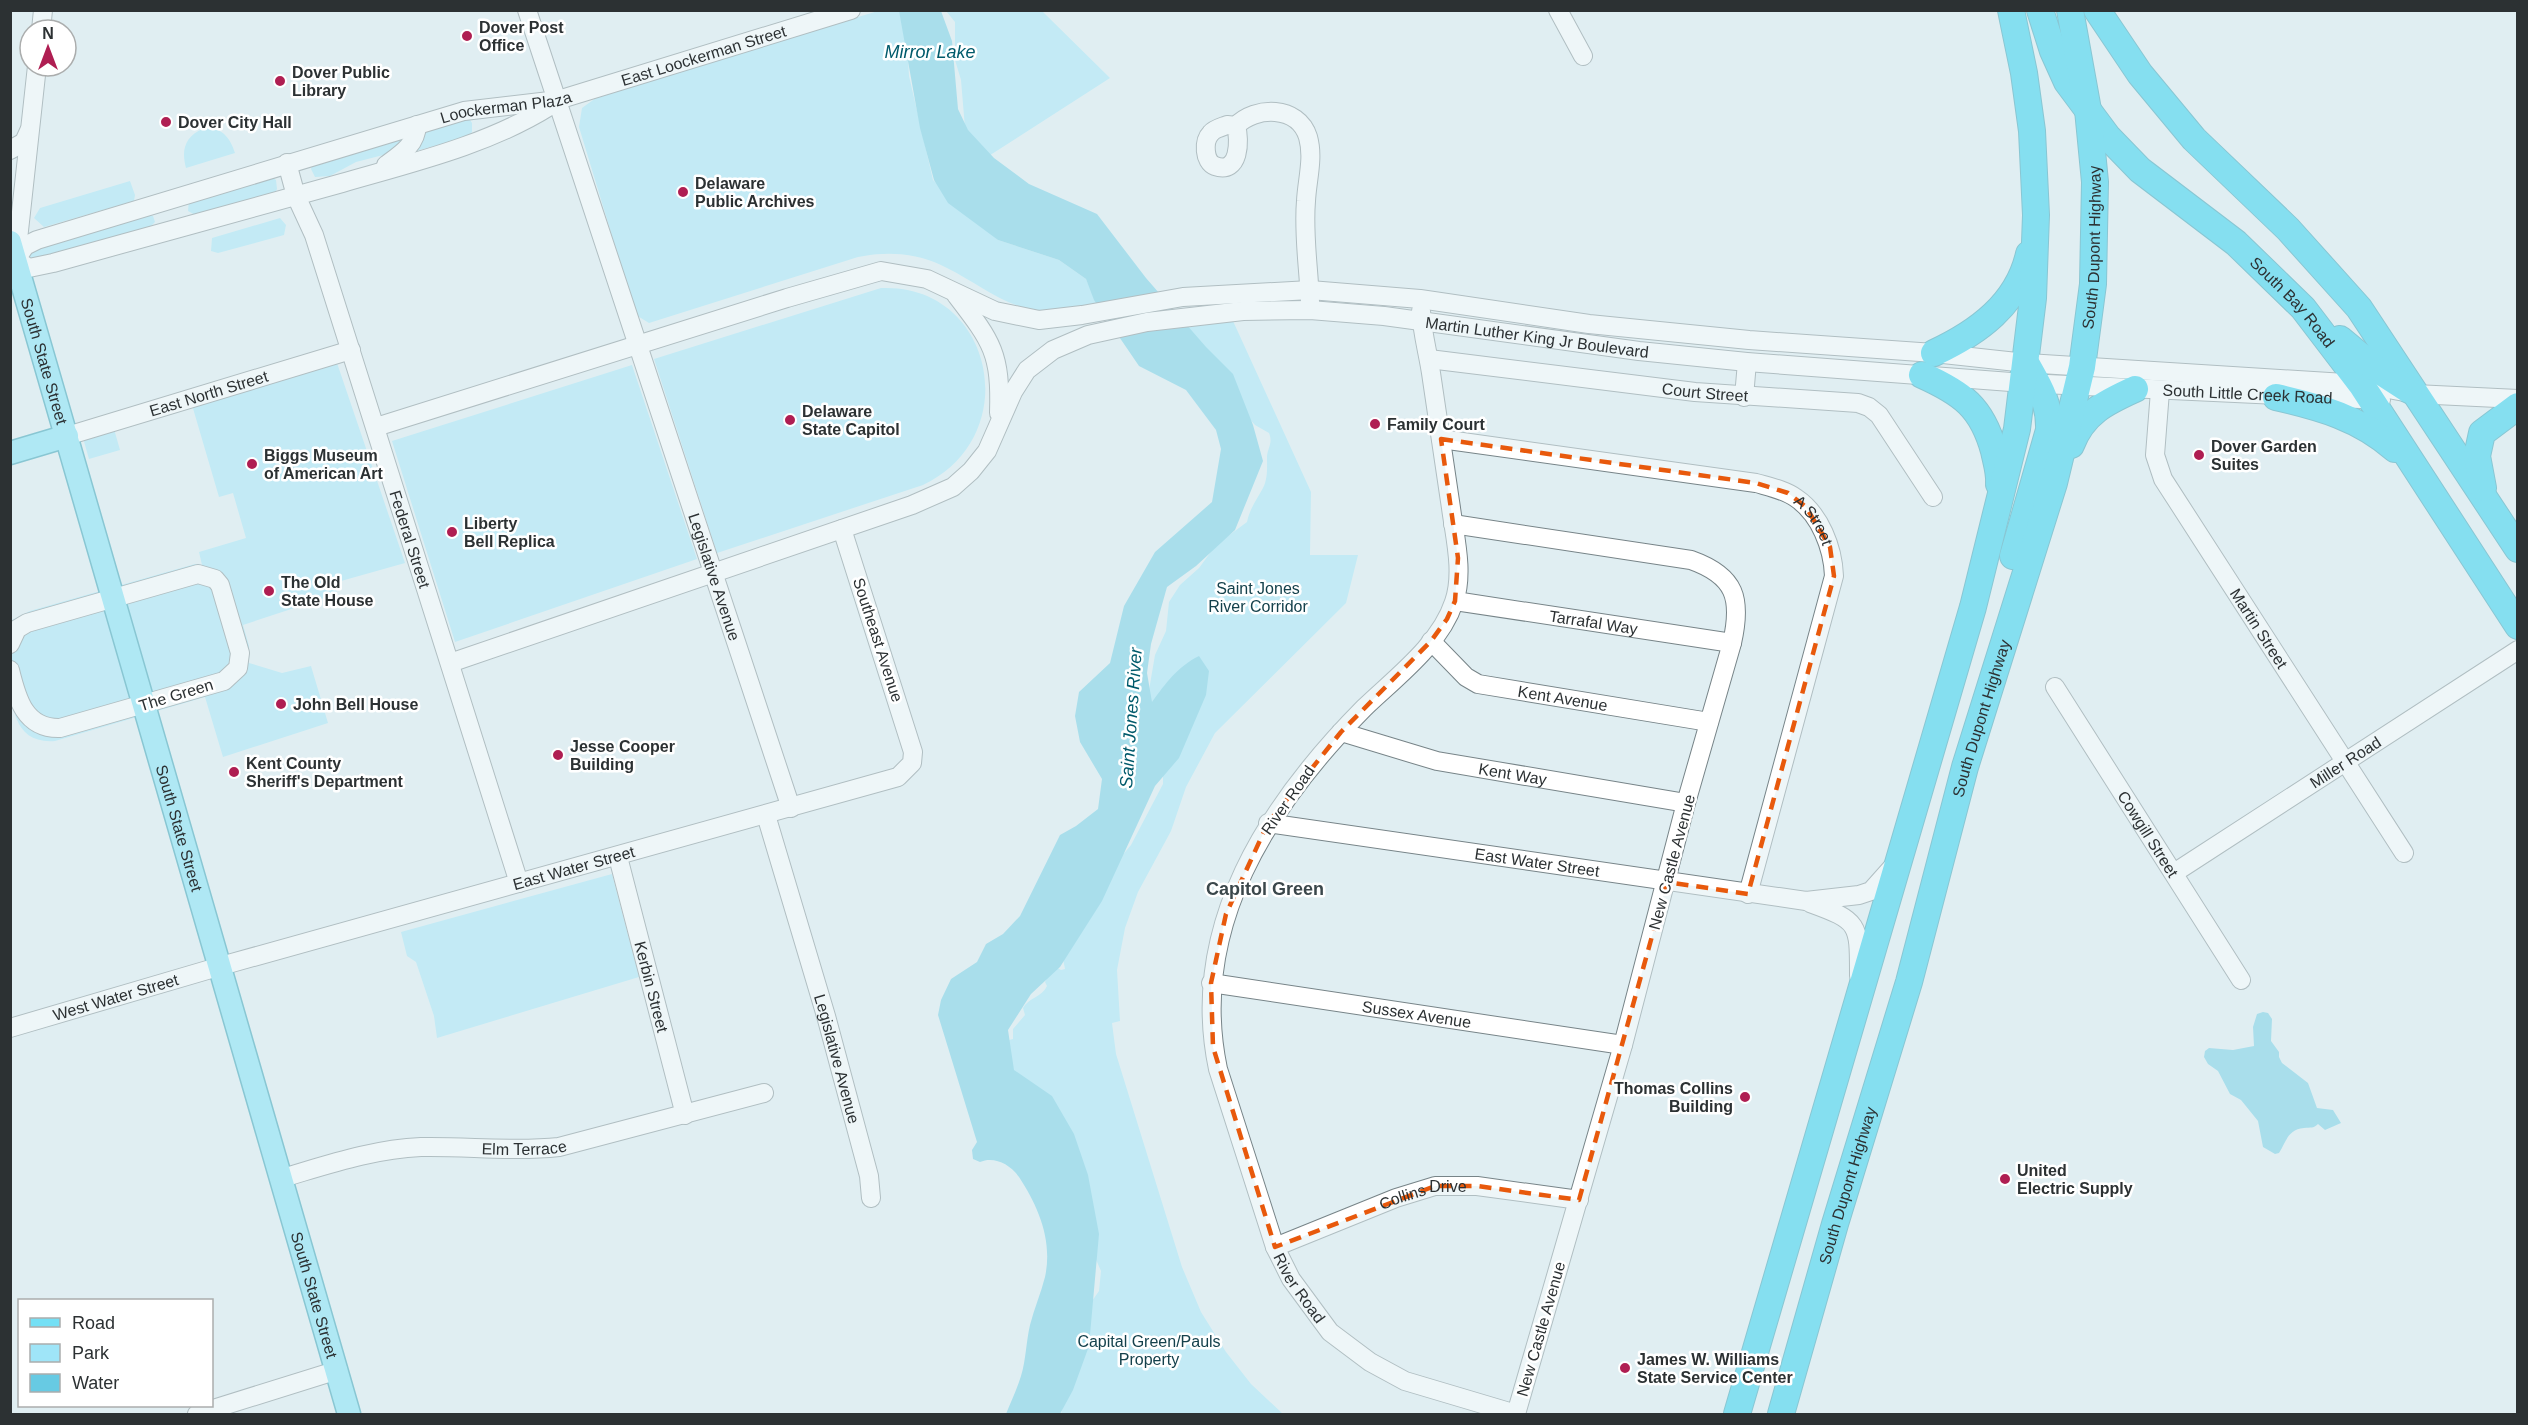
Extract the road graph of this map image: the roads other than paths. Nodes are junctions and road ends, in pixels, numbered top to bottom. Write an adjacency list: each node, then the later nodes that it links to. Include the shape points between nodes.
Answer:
1 (527, 10): 10 (street, Legislative Avenue)
2 (851, 10): 10 (street, East Loockerman Street)
3 (1558, 10): 8 (street)
4 (2011, 10): 19 (highway, via 2032,131)
5 (2040, 10): 11 (highway, South Bay Road, via 2067,82)
6 (2070, 10): 11 (highway, South Dupont Highway)
7 (2097, 10): 37 (highway, via 2140,74 2194,139 2288,229 2359,308)
8 (1583, 56)
9 (36, 78): 14 (street)
10 (558, 100): 12 (street, Loockerman Plaza, via 464,111); 17 (street, Loockerman Plaza, via 466,145); 27 (street, Legislative Avenue)
11 (2088, 110): 24 (highway, South Bay Road, via 2140,170 2236,243); 32 (highway, South Dupont Highway, via 2095,182 2093,284)
12 (417, 125): 16 (street, Loockerman Plaza); 17 (street, via 417,136 405,150)
13 (1236, 126): 21 (street, via 1253,113 1276,111 1298,124 1307,135 1310,167 1305,237)
14 (29, 131): 15 (street, via 24,142); 20 (street)
15 (10, 150)
16 (286, 163): 18 (street, Federal Street); 20 (street, Loockerman Plaza, via 37,240)
17 (375, 174): 18 (street, Loockerman Plaza)
18 (297, 196): 20 (street, Loockerman Plaza, via 35,267 29,268); 28 (street, Federal Street, via 314,235)
19 (2036, 215): 31 (highway, via 2028,258 2005,303 1987,322); 33 (highway)
20 (12, 254): 44 (main road, South State Street)
21 (1310, 290): 22 (street, Martin Luther King Jr Boulevard, via 1183,297 1059,319 1018,317); 23 (street, Martin Luther King Jr Boulevard); 25 (street)
22 (954, 292): 27 (street, Martin Luther King Jr Boulevard, via 927,279 881,271); 42 (street, via 993,349 999,368)
23 (1420, 299): 26 (street, River Road); 31 (street, Martin Luther King Jr Boulevard, via 1601,326 1749,340)
24 (2303, 308): 36 (highway, South Bay Road); 37 (highway, via 2375,368)
25 (1311, 310): 26 (street, Martin Luther King Jr Boulevard); 42 (street, Martin Luther King Jr Boulevard, via 1186,316 1088,335 1053,350 1027,370)
26 (1422, 321): 29 (street, River Road); 30 (street, Martin Luther King Jr Boulevard)
27 (638, 345): 43 (street, Martin Luther King Jr Boulevard); 55 (street, Legislative Avenue)
28 (351, 350): 43 (street, Federal Street); 44 (street, East North Street)
29 (1429, 359): 38 (street, Court Street); 45 (street, River Road)
30 (1747, 362): 31 (street, Martin Luther King Jr Boulevard); 38 (street)
31 (1928, 364): 33 (street, Martin Luther King Jr Boulevard); 33 (street, Martin Luther King Jr Boulevard); 51 (highway, via 1961,396 1989,432 2000,478)
32 (2080, 376): 33 (street); 34 (street, South Little Creek Road); 36 (street, South Little Creek Road); 50 (highway, South Dupont Highway)
33 (2029, 377): 51 (highway); 71 (highway, via 2050,413 2049,430 1991,635)
34 (2135, 389): 35 (street, South Little Creek Road); 50 (highway, via 2105,402 2085,417)
35 (2160, 391): 39 (street, South Little Creek Road); 70 (street, Martin Street, via 2155,454 2163,479)
36 (2367, 393): 37 (street, South Little Creek Road); 39 (street, South Little Creek Road); 47 (highway, South Bay Road)
37 (2415, 394): 40 (street, South Little Creek Road); 49 (highway)
38 (1744, 397): 48 (street, Court Street, via 1858,403 1869,407 1879,415)
39 (2276, 397): 47 (highway, via 2324,408 2362,424)
40 (2517, 399)
41 (2517, 406): 49 (highway, via 2482,433 2478,446)
42 (999, 421): 53 (street, via 987,451 953,487)
43 (376, 427): 63 (street, Federal Street)
44 (67, 436): 46 (main road); 56 (main road, South State Street)
45 (1441, 439): 52 (street, River Road); 82 (street, A Street, via 1756,483 1797,499 1816,522 1830,547 1834,576)
46 (10, 453)
47 (2414, 467): 58 (highway, South Bay Road)
48 (1933, 497)
49 (2486, 500): 54 (highway)
50 (2047, 507): 71 (highway, South Dupont Highway)
51 (1998, 513): 78 (highway)
52 (1453, 524): 57 (street, River Road, via 1458,577); 60 (street, New Castle Avenue, via 1707,565 1734,592 1738,620)
53 (842, 529): 55 (street); 69 (street, Southeast Avenue)
54 (2517, 549)
55 (713, 573): 63 (street); 73 (street, Legislative Avenue)
56 (114, 599): 61 (street, The Green, via 27,623 17,629); 66 (main road, South State Street); 66 (street, The Green, via 198,574 215,579 220,585 240,653 238,668 224,681)
57 (1455, 601): 59 (street, River Road); 60 (street, Tarrafal Way)
58 (2517, 626)
59 (1431, 641): 67 (street, Kent Avenue, via 1466,677 1492,688); 68 (street, River Road)
60 (1732, 643): 67 (street, New Castle Avenue)
61 (10, 644)
62 (2517, 650): 70 (street, Miller Road)
63 (450, 663): 81 (street, Federal Street)
64 (12, 681): 66 (street, The Green, via 29,718 49,729)
65 (2055, 687): 79 (street, Cowgill Street)
66 (146, 704): 84 (main road, South State Street)
67 (1709, 723): 72 (street, New Castle Avenue)
68 (1341, 732): 72 (street, Kent Way, via 1437,760); 75 (street, River Road)
69 (913, 752): 73 (street, East Water Street, via 912,764 898,777)
70 (2344, 761): 76 (street, Martin Street); 79 (street, Miller Road)
71 (1965, 767): 101 (highway, South Dupont Highway, via 1909,982 1834,1224)
72 (1686, 803): 80 (street, New Castle Avenue)
73 (791, 808): 74 (street, East Water Street)
74 (766, 815): 77 (street, East Water Street); 93 (street, Legislative Avenue, via 826,1016 869,1176)
75 (1268, 823): 80 (street, East Water Street); 86 (street, River Road, via 1226,914)
76 (2404, 853)
77 (618, 857): 81 (street, East Water Street); 91 (street, Kerbin Street)
78 (1899, 859): 83 (street, East Water Street, via 1871,891); 87 (highway)
79 (2174, 873): 85 (street, Cowgill Street)
80 (1667, 882): 82 (street, East Water Street); 89 (street, New Castle Avenue)
81 (519, 883): 84 (street, East Water Street)
82 (1748, 894): 83 (street, East Water Street)
83 (1806, 901): 87 (street, East Water Street, via 1840,914 1853,924 1858,937)
84 (220, 966): 88 (street, West Water Street); 92 (main road, South State Street)
85 (2241, 980)
86 (1211, 983): 89 (street, Sussex Avenue); 95 (street, River Road, via 1213,1047 1218,1069)
87 (1859, 996): 100 (highway)
88 (10, 1028)
89 (1623, 1045): 94 (street, New Castle Avenue)
90 (764, 1093): 91 (street, Elm Terrace)
91 (685, 1115): 92 (street, Elm Terrace, via 559,1147 387,1150)
92 (282, 1178): 96 (main road, South State Street)
93 (871, 1198)
94 (1579, 1200): 95 (street, Collins Drive, via 1477,1186 1435,1186 1395,1198); 99 (street, New Castle Avenue)
95 (1275, 1247): 99 (street, River Road, via 1307,1304 1330,1332 1370,1362 1405,1381)
96 (338, 1371): 97 (street); 98 (main road, South State Street)
97 (197, 1414)
98 (350, 1414)
99 (1516, 1414)
100 (1737, 1414)
101 (1781, 1414)

